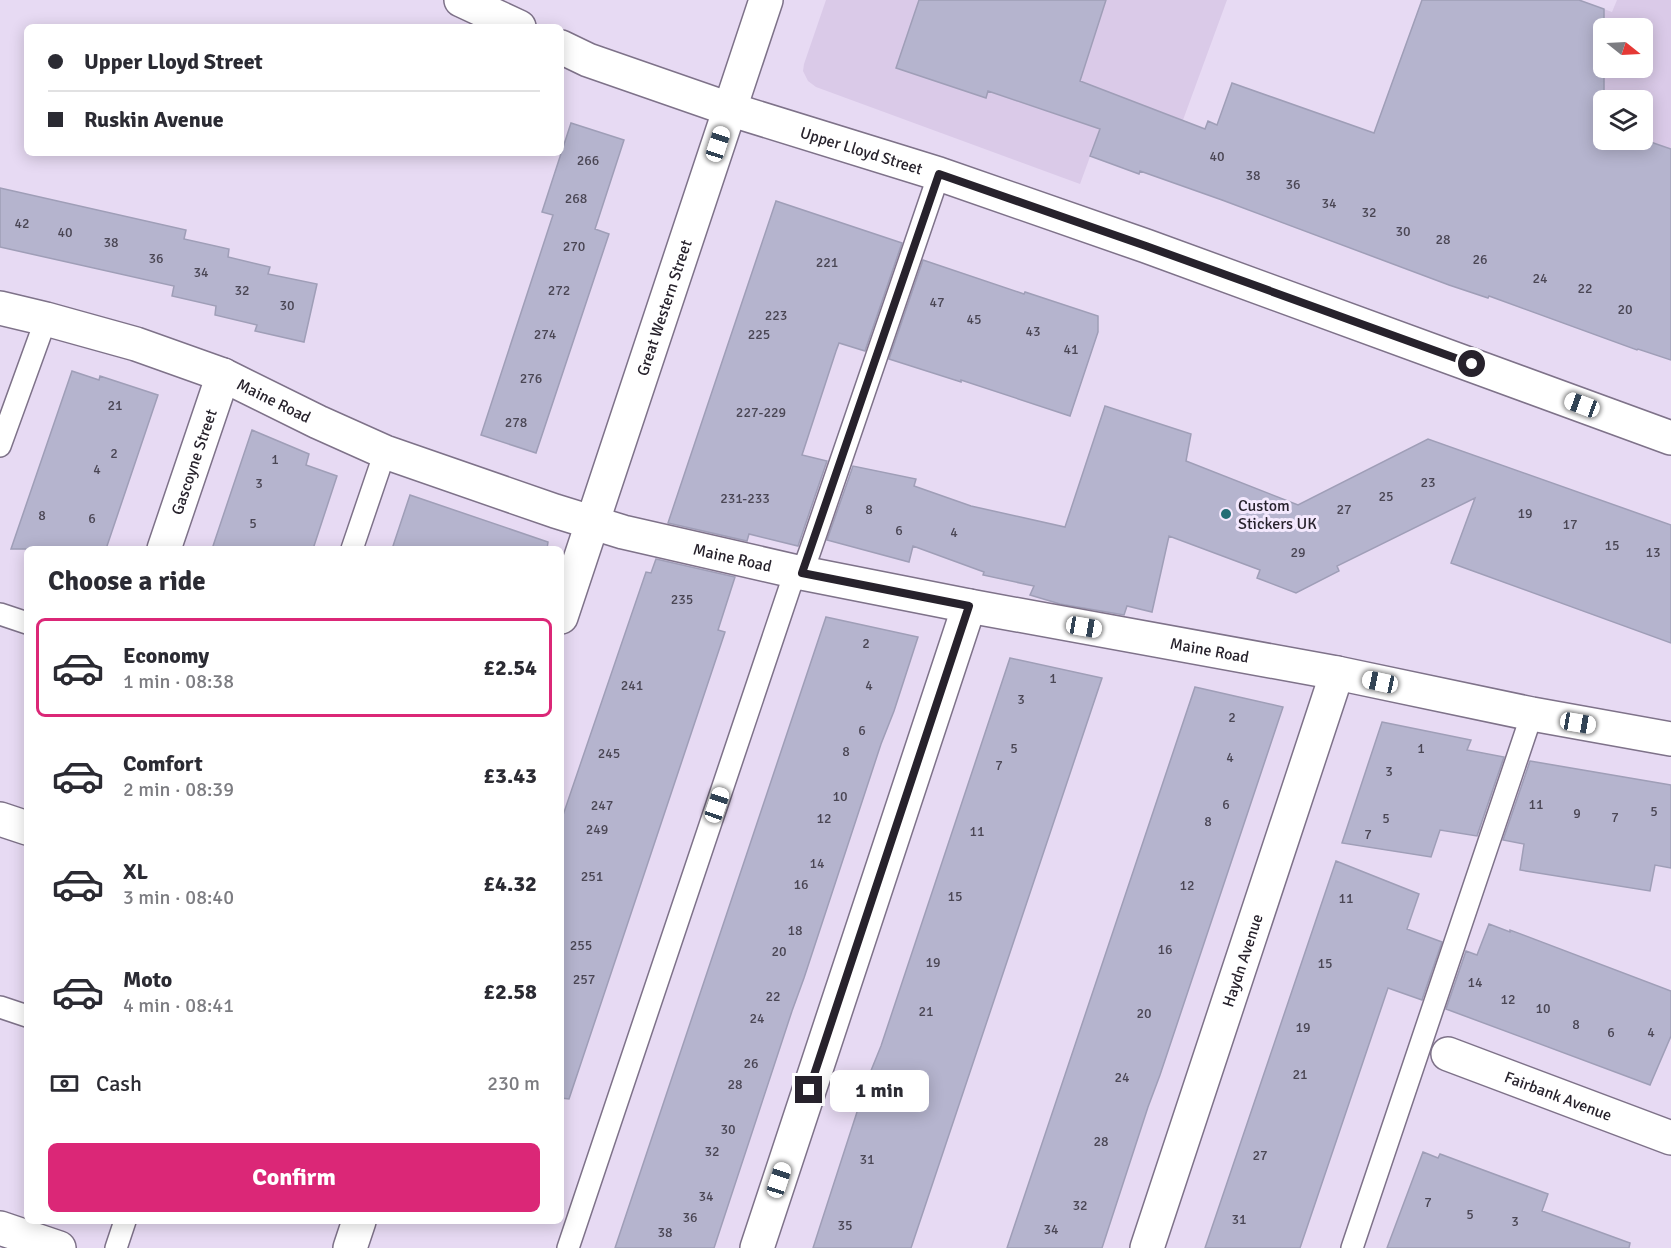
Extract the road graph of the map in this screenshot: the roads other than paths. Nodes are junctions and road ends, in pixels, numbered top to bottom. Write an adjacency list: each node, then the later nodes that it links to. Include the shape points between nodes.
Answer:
1 (461, 0): 3 (street)
2 (766, 0): 5 (street, Great Western Street)
3 (513, 24)
4 (564, 48): 5 (street, Upper Lloyd Street)
5 (729, 109): 6 (street, Upper Lloyd Street); 13 (street, Great Western Street)
6 (939, 174): 10 (street, Upper Lloyd Street); 16 (lane)
7 (0, 308): 8 (street, Maine Road)
8 (46, 319): 9 (street, Maine Road, via 136,344); 11 (lane)
9 (223, 375): 12 (street, Maine Road); 14 (street, Gascoyne Street)
10 (1671, 438)
11 (0, 446)
12 (385, 452): 13 (street, Maine Road); 15 (lane)
13 (592, 523): 16 (street, Maine Road); 18 (street, Great Western Street)
14 (165, 546)
15 (353, 546)
16 (802, 573): 17 (street, Maine Road); 36 (lane, via 791,584)
17 (969, 606): 21 (street, Maine Road); 37 (street)
18 (564, 608)
19 (0, 614): 20 (lane)
20 (24, 622)
21 (1337, 673): 22 (street, Maine Road); 38 (street, Haydn Avenue)
22 (1532, 714): 23 (street, Maine Road); 39 (lane)
23 (1671, 739)
24 (0, 819): 25 (street)
25 (24, 827)
26 (0, 1007): 27 (lane)
27 (24, 1015)
28 (1448, 1054): 29 (street, Fairbank Avenue)
29 (1671, 1138)
30 (124, 1224): 34 (lane)
31 (358, 1224): 35 (street)
32 (0, 1228): 33 (street)
33 (59, 1248)
34 (116, 1248)
35 (350, 1248)
36 (568, 1248)
37 (757, 1248)
38 (1147, 1248)
39 (1352, 1248)

